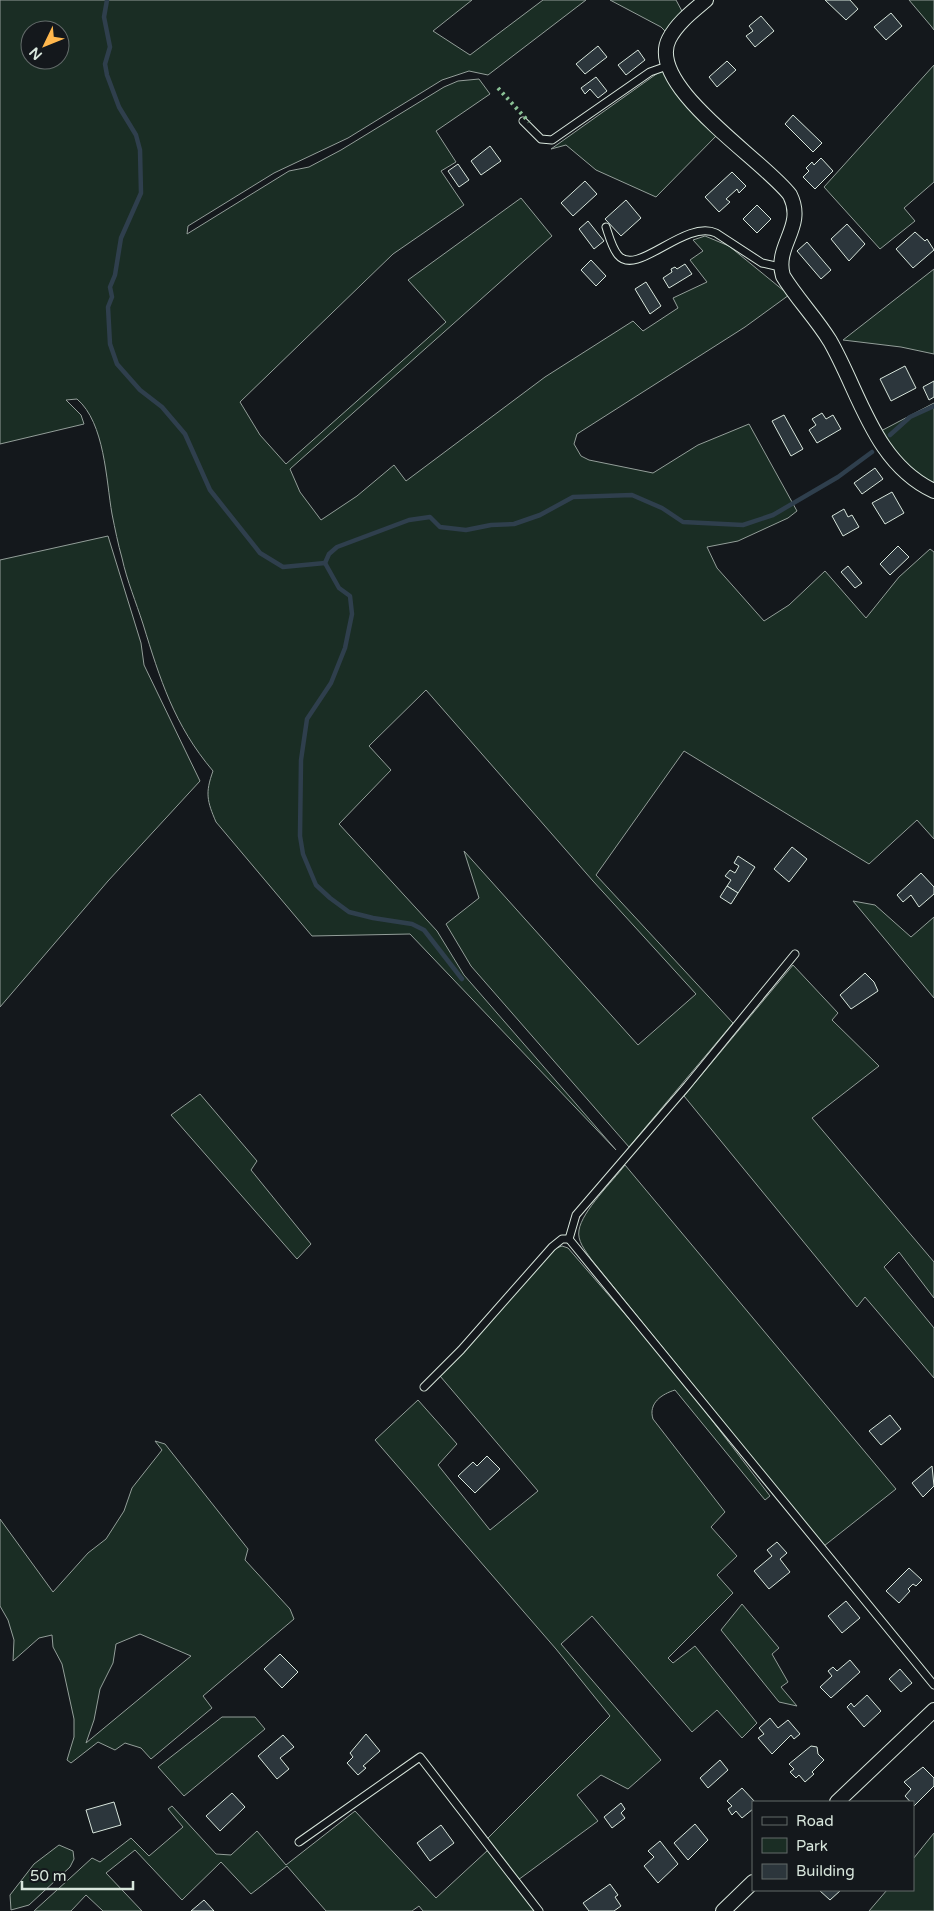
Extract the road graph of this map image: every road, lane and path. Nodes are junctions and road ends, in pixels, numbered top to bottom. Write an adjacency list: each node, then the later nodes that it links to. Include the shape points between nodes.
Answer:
1 (706, 0): 2 (street, via 689,14 669,39)
2 (667, 66): 3 (lane, via 650,72 552,140 541,139); 5 (street, via 680,90 790,195 796,219 781,256)
3 (523, 121)
4 (606, 227): 5 (lane, via 615,250 626,259 644,258 685,234 707,230 762,263)
5 (780, 267): 6 (street, via 789,287 821,326 836,352 883,448 903,471)
6 (934, 491)
7 (795, 954): 8 (lane, via 576,1215)
8 (569, 1239): 9 (lane, via 562,1239 552,1247 462,1350); 10 (lane)
9 (424, 1387)
10 (934, 1685)
11 (934, 1710): 12 (street)
12 (838, 1801)
13 (299, 1842): 15 (lane, via 420,1757)
14 (752, 1883): 16 (street)
15 (539, 1911)
16 (723, 1911)

